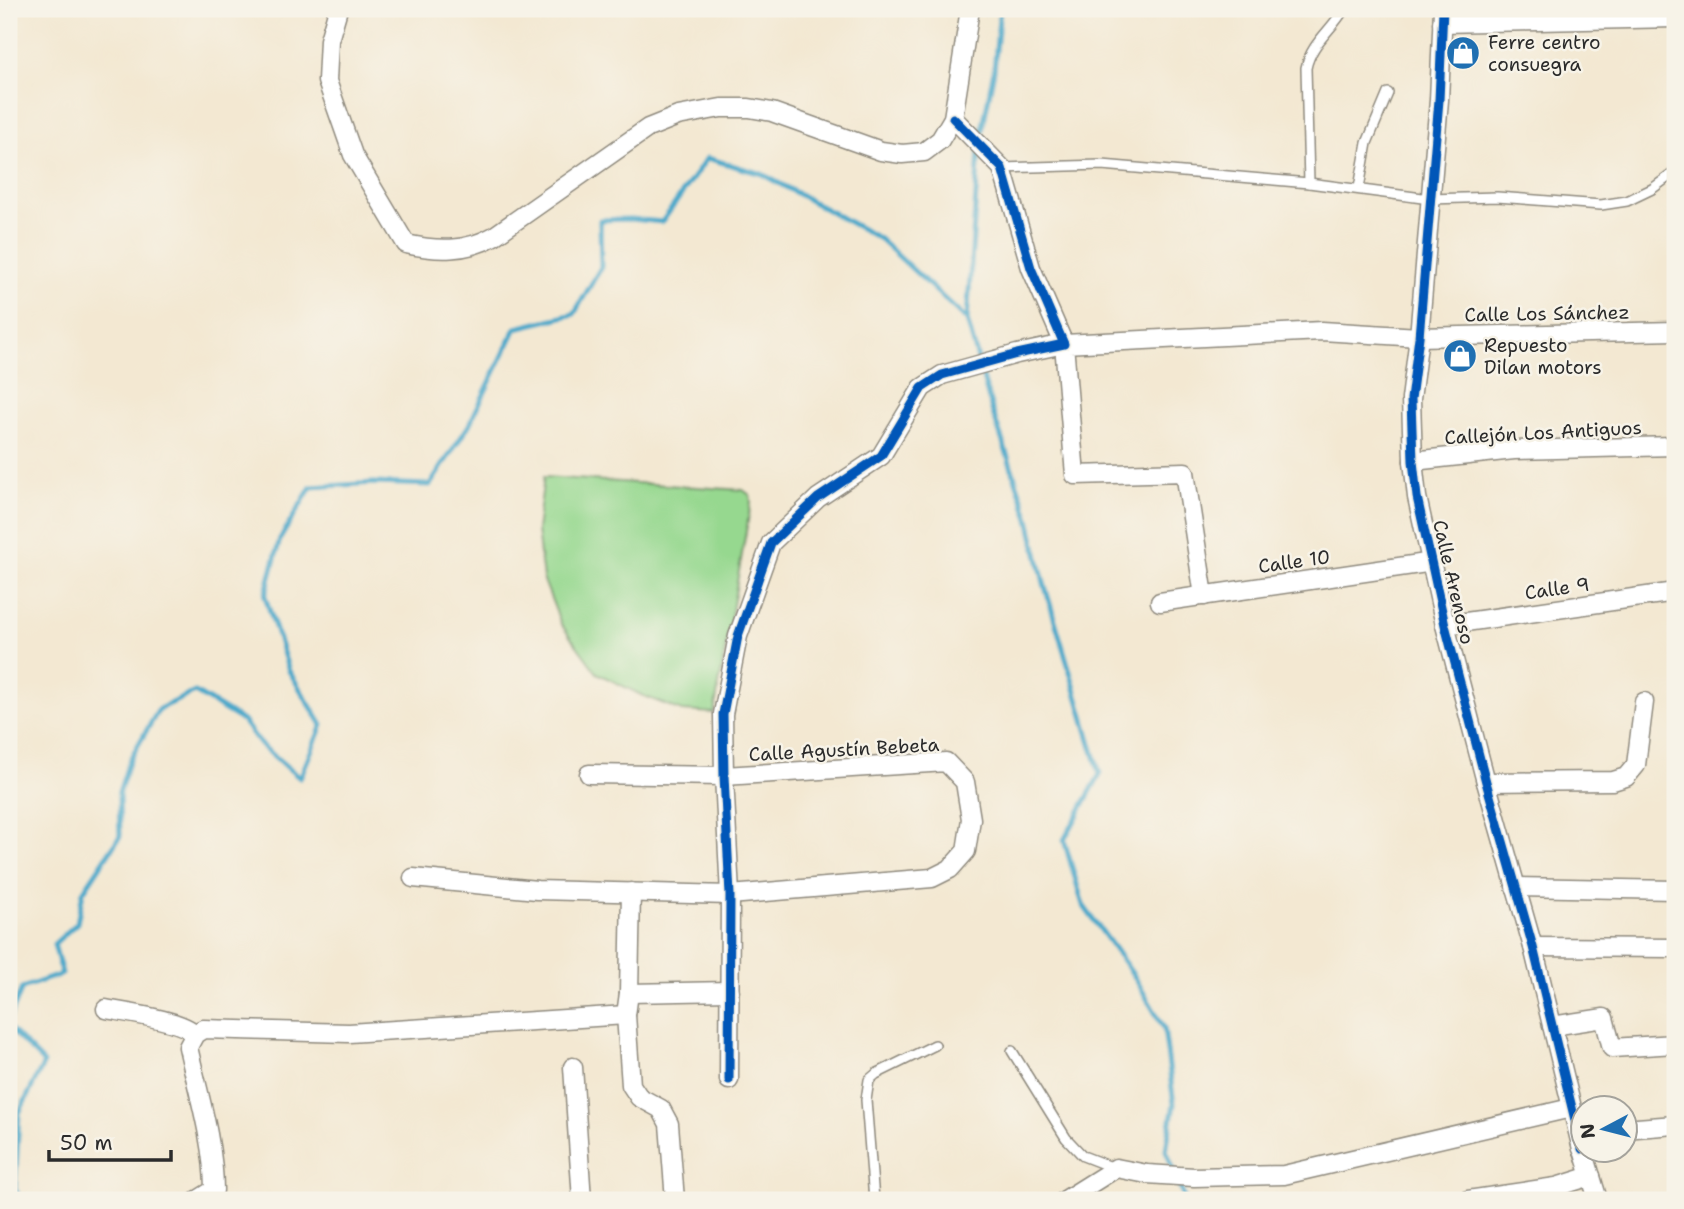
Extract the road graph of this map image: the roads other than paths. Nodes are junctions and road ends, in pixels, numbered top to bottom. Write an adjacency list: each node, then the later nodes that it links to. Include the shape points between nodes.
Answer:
1 (338, 9): 7 (street, via 329,40 327,81 338,117 353,155 393,224 406,244 423,248 477,246 648,128 678,116 749,108 902,154 925,152 940,140)
2 (970, 9): 7 (street)
3 (1344, 9): 10 (lane, via 1309,55)
4 (1443, 16): 5 (street); 12 (street, Calle Arenoso)
5 (1675, 18)
6 (1388, 93): 11 (lane, via 1367,144)
7 (953, 117): 8 (street)
8 (999, 164): 10 (lane, via 1102,165); 15 (street, via 1031,268)
9 (1675, 173): 12 (lane, via 1627,201 1601,205 1497,197)
10 (1309, 183): 11 (lane)
11 (1359, 188): 12 (lane)
12 (1430, 199): 14 (street, Calle Arenoso)
13 (1675, 331): 14 (street, Calle Los Sánchez)
14 (1419, 337): 15 (street, Calle Los Sánchez, via 1322,331); 17 (street, Calle Arenoso, via 1411,399)
15 (1064, 344): 20 (street, via 1075,475 1185,472); 25 (street, Calle Los Sánchez, via 942,375 922,388 881,456 818,498 771,543 738,636 723,713)
16 (1675, 446): 17 (street, Callejón Los Antiguos, via 1514,450)
17 (1413, 461): 18 (street, Calle Arenoso)
18 (1433, 562): 20 (street, Calle 10); 22 (street, Calle Arenoso)
19 (1675, 592): 22 (street, Calle 9)
20 (1204, 596): 21 (street, Calle 10)
21 (1160, 602)
22 (1445, 625): 26 (street, Calle Arenoso)
23 (1644, 702): 26 (street, via 1636,765 1626,777 1613,781)
24 (589, 774): 25 (street, Calle Agustín Bebeta)
25 (724, 776): 31 (street); 31 (street, Calle Agustín Bebeta, via 946,762 965,782 971,819 966,852 950,869 932,878)
26 (1486, 782): 28 (street, Calle Arenoso)
27 (413, 878): 30 (street, Calle Agustín Bebeta, via 537,890)
28 (1515, 887): 29 (street); 32 (street, Calle Arenoso)
29 (1675, 890)
30 (631, 892): 31 (street, Calle Agustín Bebeta); 35 (street)
31 (730, 895): 34 (street)
32 (1533, 947): 33 (street); 38 (street, Calle Arenoso)
33 (1675, 948)
34 (730, 991): 35 (street); 44 (street)
35 (629, 993): 37 (street)
36 (106, 1009): 39 (street, via 178,1023)
37 (626, 1015): 39 (street, via 349,1033 245,1028 203,1029); 54 (street, via 631,1085 639,1097 661,1109 669,1124)
38 (1552, 1026): 40 (street, via 1604,1018 1612,1048); 45 (street, Calle Arenoso)
39 (195, 1034): 52 (street, via 188,1047 214,1176 214,1189)
40 (1675, 1044)
41 (935, 1045): 55 (lane, via 869,1080 866,1100)
42 (1013, 1051): 50 (lane, via 1066,1138 1083,1156)
43 (573, 1067): 53 (street)
44 (729, 1080)
45 (1568, 1095)
46 (1568, 1109): 50 (street, via 1284,1175 1194,1177)
47 (1675, 1125): 48 (street)
48 (1638, 1128)
49 (1588, 1164): 51 (street, Calle Arenoso)
50 (1116, 1168): 56 (street)
51 (1591, 1176): 57 (street, via 1556,1187); 58 (street, Calle Arenoso)
52 (198, 1200)
53 (582, 1200)
54 (675, 1200)
55 (874, 1200)
56 (1065, 1200)
57 (1468, 1200)
58 (1598, 1200)

